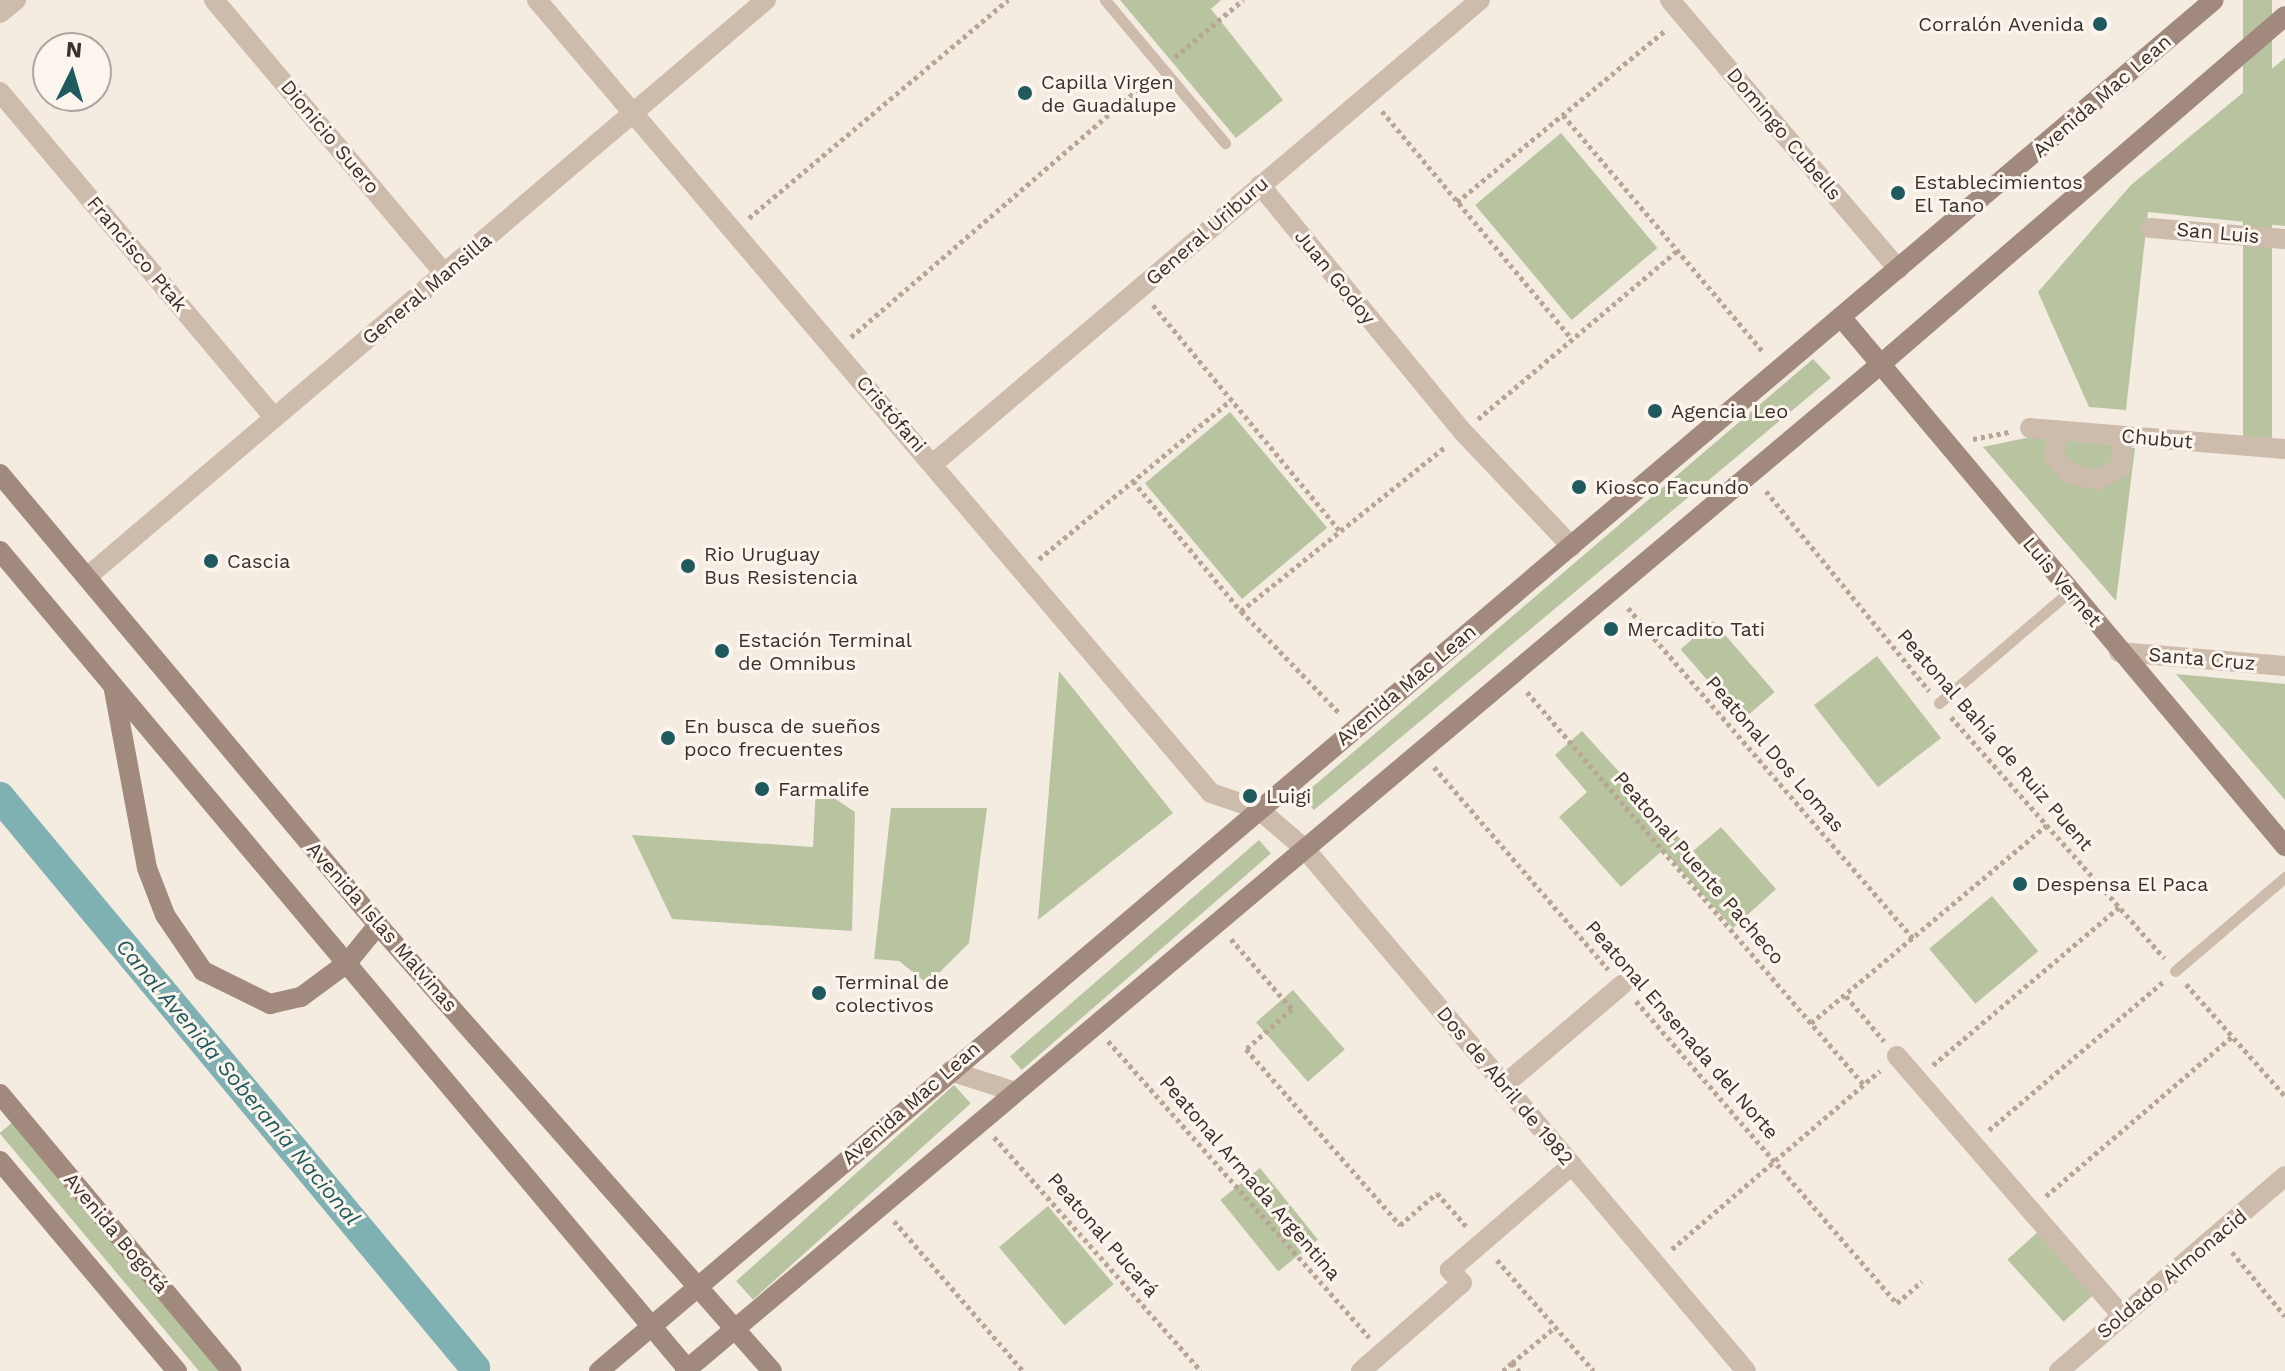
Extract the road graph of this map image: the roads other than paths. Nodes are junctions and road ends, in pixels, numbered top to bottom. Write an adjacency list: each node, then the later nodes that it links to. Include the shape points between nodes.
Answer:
1 (16, 0): 9 (street)
2 (214, 0): 18 (street, Dionicio Suero)
3 (537, 0): 12 (street, Cristófani)
4 (766, 0): 12 (street, General Mansilla)
5 (1105, 0): 13 (lane)
6 (1480, 0): 14 (street, General Uriburu)
7 (2214, 0): 17 (main road, Avenida Mac Lean)
8 (1677, 8): 17 (street, Domingo Cubells)
9 (0, 13)
10 (2285, 16): 20 (main road)
11 (0, 92): 21 (street, Francisco Ptak)
12 (629, 113): 18 (street, General Mansilla); 26 (street, Cristófani)
13 (1225, 143)
14 (1260, 185): 26 (street, General Uriburu); 28 (street, Juan Godoy, via 1463,432)
15 (2150, 228): 16 (street, San Luis)
16 (2285, 239)
17 (1898, 269): 19 (main road, Avenida Mac Lean)
18 (445, 274): 21 (street, General Mansilla)
19 (1841, 317): 20 (main road, Luis Vernet); 28 (main road, Avenida Mac Lean)
20 (1881, 364): 31 (main road, Luis Vernet); 38 (main road)
21 (274, 417): 30 (street, General Mansilla)
22 (2030, 428): 23 (street, Chubut)
23 (2056, 430): 24 (street, Chubut); 24 (street, via 2054,456 2069,473 2098,480 2121,467)
24 (2121, 436): 25 (street, Chubut)
25 (2285, 449)
26 (934, 463): 36 (street, Cristófani, via 1211,793)
27 (0, 474): 30 (main road, Avenida Islas Malvinas)
28 (1572, 547): 36 (main road, Avenida Mac Lean)
29 (0, 551): 34 (main road)
30 (87, 577): 40 (main road, Avenida Islas Malvinas)
31 (2069, 592): 32 (main road, Luis Vernet); 35 (lane)
32 (2119, 652): 33 (street, Santa Cruz); 37 (main road, Luis Vernet)
33 (2285, 666)
34 (114, 686): 41 (main road); 41 (main road, via 147,868 165,915 203,971 270,1004 301,997)
35 (1939, 703)
36 (1258, 809): 38 (street, Dos de Abril de 1982); 45 (main road, Avenida Mac Lean)
37 (2285, 846)
38 (1305, 849): 46 (street, Dos de Abril de 1982); 47 (main road)
39 (2285, 877): 42 (lane)
40 (378, 925): 41 (main road); 52 (main road, Avenida Islas Malvinas)
41 (347, 963): 54 (main road)
42 (2175, 971)
43 (1622, 985): 46 (street)
44 (1897, 1056): 53 (street)
45 (950, 1071): 47 (street); 52 (main road, Avenida Mac Lean)
46 (1504, 1085): 50 (street, Dos de Abril de 1982)
47 (1016, 1092): 55 (main road)
48 (0, 1094): 58 (main road, Avenida Bogotá)
49 (0, 1161): 57 (main road)
50 (1572, 1165): 61 (street, via 1450,1270 1462,1283); 62 (street, Dos de Abril de 1982)
51 (2285, 1176): 53 (street, Soldado Almonacid)
52 (697, 1284): 54 (main road, Avenida Mac Lean); 55 (main road, Avenida Islas Malvinas)
53 (2122, 1316): 63 (street, Soldado Almonacid)
54 (652, 1328): 56 (main road); 59 (main road, Avenida Mac Lean)
55 (735, 1328): 56 (main road); 60 (main road, Avenida Islas Malvinas)
56 (687, 1370)
57 (177, 1371)
58 (232, 1371)
59 (599, 1371)
60 (772, 1371)
61 (1361, 1371)
62 (1746, 1371)
63 (2059, 1371)

